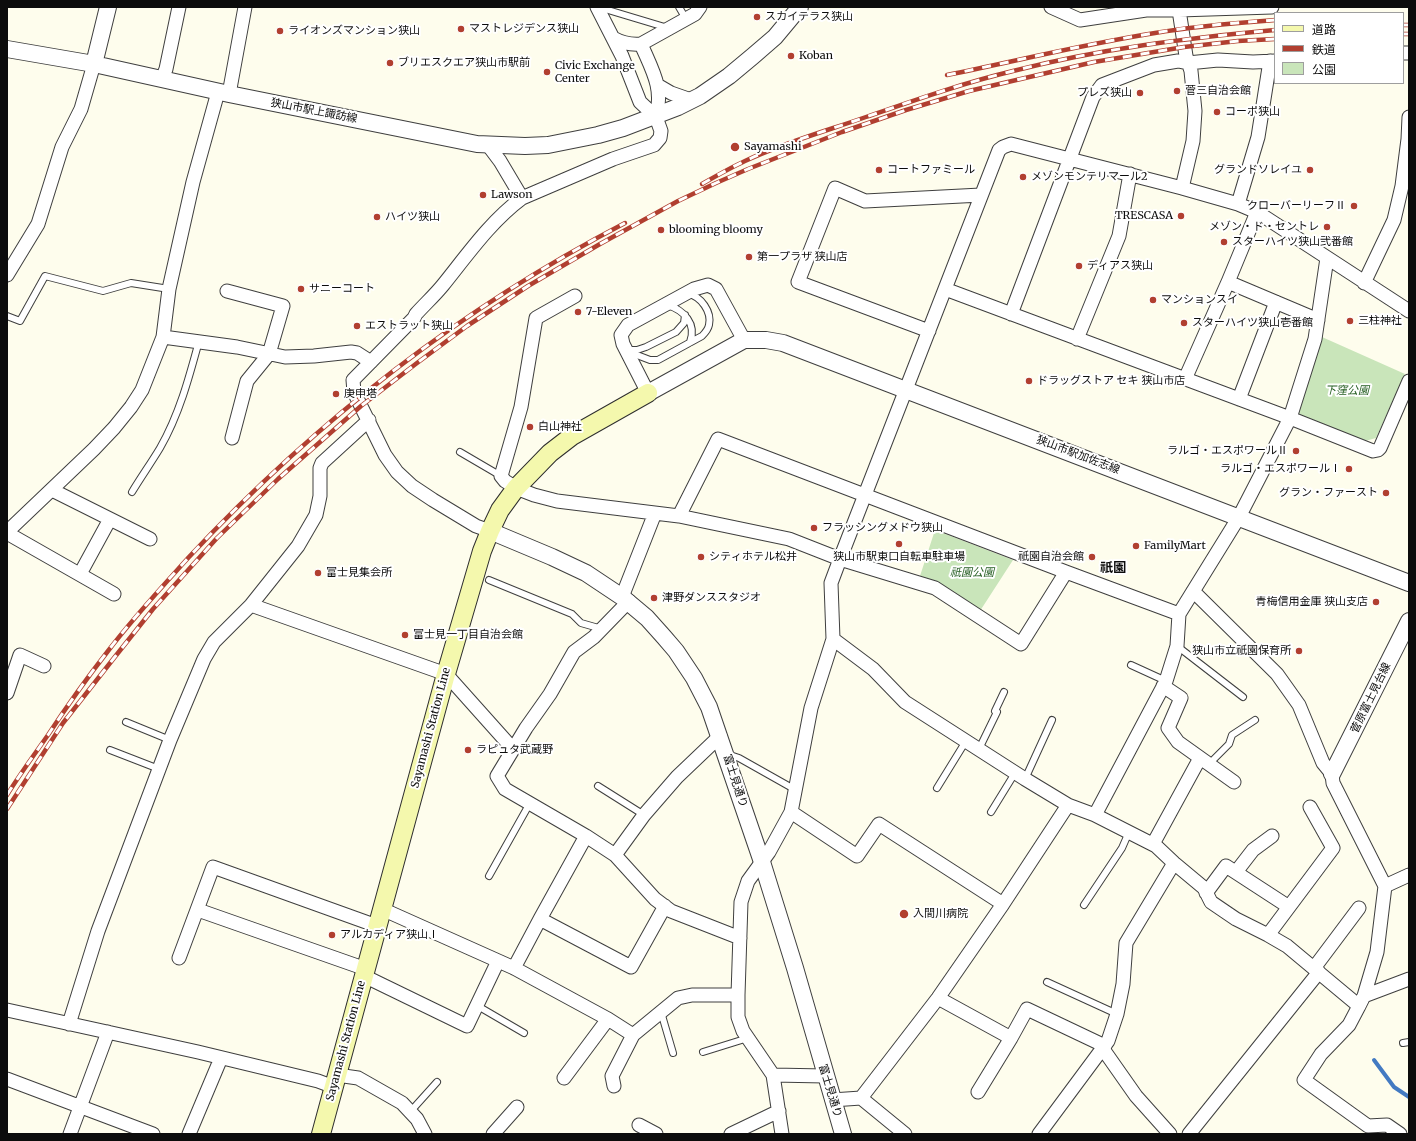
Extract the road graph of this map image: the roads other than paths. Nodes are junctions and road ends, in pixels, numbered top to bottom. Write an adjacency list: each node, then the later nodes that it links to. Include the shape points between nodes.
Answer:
1 (108, 7): 19 (street)
2 (179, 7): 20 (street)
3 (245, 7): 22 (street)
4 (598, 7): 13 (lane); 14 (street)
5 (679, 7): 12 (lane)
6 (700, 7): 12 (street, via 695,14)
7 (800, 7): 23 (street, 狭山市駅上諏訪線, via 753,56 729,76)
8 (1052, 7): 10 (street, via 1080,20)
9 (1272, 7): 11 (street)
10 (1138, 9): 11 (street)
11 (1179, 10): 18 (street)
12 (686, 19): 13 (street)
13 (670, 28): 15 (street)
14 (613, 38): 15 (street, via 623,43); 24 (street)
15 (641, 44): 21 (street)
16 (7, 49): 19 (street, 狭山市駅上諏訪線)
17 (1272, 61): 18 (street, via 1218,60); 36 (street, via 1258,137)
18 (1188, 63): 30 (street, via 1178,61 1154,65 1102,85 1093,97); 33 (street, via 1195,111 1193,141)
19 (94, 64): 20 (street, 狭山市駅上諏訪線); 39 (street, via 81,109 62,147 38,224)
20 (162, 79): 22 (street, 狭山市駅上諏訪線)
21 (659, 86): 23 (street); 25 (street)
22 (224, 93): 29 (street, 狭山市駅上諏訪線); 42 (street, via 193,182)
23 (692, 100): 25 (street, 狭山市駅上諏訪線)
24 (640, 102): 25 (street); 27 (street)
25 (656, 116): 27 (street, 狭山市駅上諏訪線); 35 (street, via 661,131 660,138 654,144)
26 (1409, 117): 28 (street)
27 (624, 128): 29 (street, 狭山市駅上諏訪線, via 548,145)
28 (1409, 139): 32 (street)
29 (488, 145): 35 (street)
30 (1070, 159): 31 (street); 34 (street, via 1007,145 997,154); 50 (street)
31 (1130, 174): 33 (street); 56 (street, via 1119,236)
32 (1406, 186): 41 (street, via 1394,220)
33 (1182, 188): 36 (street)
34 (981, 195): 43 (street); 54 (street, via 865,201 835,188 798,282)
35 (522, 198): 62 (street, via 494,222 443,286)
36 (1238, 204): 37 (street)
37 (1257, 212): 38 (street); 40 (street)
38 (1327, 258): 41 (street); 53 (street)
39 (7, 275)
40 (1228, 282): 47 (street); 63 (street)
41 (1364, 283): 49 (street)
42 (169, 289): 52 (lane, via 131,283 103,291 45,276 20,321); 55 (street)
43 (945, 289): 50 (street); 54 (street)
44 (227, 291): 61 (street, via 283,306)
45 (685, 294): 48 (street); 57 (street, via 701,286 708,285 716,289); 59 (lane, via 697,297 709,318 707,331)
46 (575, 296): 72 (street, via 536,318 521,407)
47 (1276, 302): 53 (street); 67 (street)
48 (665, 304): 51 (lane); 60 (street, via 628,325 621,335)
49 (1409, 311)
50 (1011, 314): 56 (street)
51 (685, 315): 59 (lane, via 693,332); 60 (lane, via 684,323 676,332 646,347)
52 (7, 316)
53 (1318, 320): 68 (street, via 1315,339)
54 (929, 331): 65 (street)
55 (163, 337): 58 (street); 74 (street, via 142,390 131,407 104,439)
56 (1077, 339): 63 (street)
57 (744, 340): 65 (street, 狭山市駅加佐志線, via 783,343); 66 (street)
58 (199, 341): 61 (street); 75 (lane, via 179,406 160,447)
59 (690, 342): 60 (lane, via 658,360 646,359)
60 (626, 350): 66 (street)
61 (269, 354): 62 (street, via 285,357 351,352 358,353); 70 (street, via 247,381)
62 (371, 362): 69 (street, via 353,380 354,392)
63 (1185, 379): 67 (street)
64 (1409, 381): 68 (street, via 1380,448 1376,450)
65 (905, 389): 76 (street); 79 (street, 狭山市駅加佐志線)
66 (648, 393): 73 (main road, Sayamashi Station Line, via 572,436 550,453)
67 (1239, 399): 68 (street)
68 (1290, 418): 79 (street)
69 (369, 420): 81 (street, via 385,455 397,472 412,486 476,526); 92 (street, via 322,463 316,515 298,546)
70 (232, 438)
71 (460, 452): 72 (lane)
72 (502, 476): 73 (street)
73 (516, 488): 77 (street, via 557,501); 81 (main road, Sayamashi Station Line, via 500,510)
74 (52, 490): 80 (street); 82 (street)
75 (132, 492)
76 (865, 494): 78 (street, via 718,439); 84 (street); 85 (street)
77 (655, 513): 78 (street); 91 (street)
78 (679, 516): 84 (street, via 788,539)
79 (1239, 517): 88 (street, 狭山市駅加佐志線); 89 (street)
80 (110, 519): 83 (street); 86 (street)
81 (490, 531): 91 (street, 富士見通り, via 586,573); 100 (main road, Sayamashi Station Line)
82 (7, 533): 86 (street)
83 (150, 539)
84 (840, 559): 85 (street, via 935,588 1021,644); 96 (street, via 831,583)
85 (1066, 572): 93 (street)
86 (80, 574): 90 (street)
87 (489, 580): 95 (lane)
88 (1409, 582)
89 (1193, 591): 93 (street); 117 (street, via 1277,674 1299,705 1323,763)
90 (114, 594)
91 (626, 599): 95 (street); 108 (street, 富士見通り, via 676,651 694,678)
92 (252, 605): 100 (street); 109 (street, via 214,642 204,659)
93 (1179, 614): 97 (street)
94 (1409, 621): 117 (street, 菅原富士見台線)
95 (602, 629): 111 (street, via 574,652 550,694)
96 (833, 639): 110 (street, via 873,669 905,702); 122 (street, via 811,708)
97 (1177, 646): 101 (street); 104 (lane)
98 (1131, 665): 101 (lane)
99 (44, 666): 103 (street, via 20,655)
100 (446, 674): 111 (street); 148 (main road, Sayamashi Station Line)
101 (1164, 683): 115 (street, via 1181,698 1168,728 1178,742); 129 (street)
102 (1004, 692): 112 (lane)
103 (7, 693)
104 (1243, 697)
105 (1052, 720): 118 (lane)
106 (1255, 720): 115 (lane, via 1232,735 1229,744)
107 (126, 722): 109 (lane)
108 (720, 736): 114 (street, 富士見通り); 128 (street, via 677,777)
109 (170, 740): 116 (street)
110 (966, 741): 112 (street); 121 (lane)
111 (513, 749): 123 (street, via 497,776 505,789)
112 (979, 749): 118 (street)
113 (110, 750): 116 (lane)
114 (725, 753): 122 (lane, via 739,758); 135 (street, 富士見通り)
115 (1204, 761): 119 (street); 133 (street)
116 (159, 769): 167 (street, via 98,931)
117 (1332, 774): 140 (street, via 1333,783)
118 (1020, 776): 124 (street); 127 (lane)
119 (1234, 782)
120 (598, 786): 128 (lane)
121 (937, 788)
122 (794, 789): 126 (street)
123 (530, 803): 131 (street); 139 (lane)
124 (1068, 805): 129 (street); 142 (street)
125 (1310, 807): 145 (street, via 1333,848)
126 (791, 812): 135 (street); 142 (street, via 857,856 879,824)
127 (991, 812)
128 (644, 815): 134 (street)
129 (1095, 815): 130 (street)
130 (1129, 832): 133 (street); 143 (lane, via 1122,848)
131 (586, 836): 134 (street); 149 (street)
132 (1272, 836): 137 (street, via 1253,850)
133 (1154, 844): 136 (street)
134 (615, 855): 144 (street, via 641,885)
135 (762, 862): 151 (street, via 748,881 741,902); 178 (street, 富士見通り)
136 (1174, 863): 141 (street, via 1204,888); 165 (street, via 1126,943 1123,984)
137 (1236, 872): 141 (street, via 1226,866); 145 (street)
138 (1409, 875): 140 (street)
139 (489, 876)
140 (1385, 886): 161 (street, via 1377,952)
141 (1206, 893): 150 (street, via 1211,902 1236,919)
142 (1003, 904): 160 (street)
143 (1084, 905)
144 (665, 906): 149 (street, via 631,968); 151 (street, via 671,911)
145 (1289, 907): 150 (street)
146 (1359, 908): 155 (street)
147 (198, 910): 148 (street, via 213,867); 152 (street); 156 (street)
148 (379, 918): 153 (street); 156 (main road, Sayamashi Station Line)
149 (540, 919): 154 (street)
150 (1268, 935): 155 (street, via 1287,946)
151 (740, 938): 159 (street)
152 (179, 958)
153 (498, 961): 154 (street); 162 (street)
154 (514, 968): 166 (street)
155 (1317, 970): 161 (street); 205 (street)
156 (365, 973): 162 (street, via 467,1026); 181 (main road, Sayamashi Station Line)
157 (1409, 979): 161 (street)
158 (1047, 982): 165 (lane)
159 (738, 995): 164 (street, via 692,995 678,998); 171 (street, via 738,1017)
160 (938, 998): 172 (street); 185 (street)
161 (1361, 1001): 206 (street, via 1348,1025 1321,1054 1304,1080 1368,1126 1387,1125)
162 (476, 1005): 169 (lane)
163 (7, 1010): 167 (street)
164 (661, 1012): 170 (street); 175 (lane)
165 (1117, 1014): 173 (street)
166 (608, 1019): 170 (street); 179 (street)
167 (69, 1024): 168 (street)
168 (108, 1032): 176 (street); 187 (street)
169 (524, 1033)
170 (634, 1035): 183 (street, via 612,1076)
171 (748, 1038): 174 (lane); 177 (street)
172 (1011, 1038): 173 (street, via 1027,1009); 184 (street)
173 (1104, 1047): 203 (street); 204 (street, via 1136,1096)
174 (703, 1052)
175 (673, 1053)
176 (221, 1058): 181 (street, via 318,1081); 194 (street)
177 (773, 1075): 178 (street); 189 (street)
178 (825, 1076): 186 (street, 富士見通り)
179 (564, 1078)
180 (7, 1079): 187 (street)
181 (336, 1081): 190 (street, via 358,1078 402,1103); 195 (main road, Sayamashi Station Line)
182 (437, 1082): 190 (lane)
183 (614, 1086)
184 (978, 1092)
185 (861, 1098): 186 (street); 202 (street)
186 (832, 1100): 201 (street, 富士見通り)
187 (80, 1106): 192 (street); 193 (street)
188 (517, 1107): 197 (street)
189 (779, 1111): 199 (street); 200 (street)
190 (410, 1112): 196 (street)
191 (639, 1125): 198 (street)
192 (70, 1134)
193 (153, 1134)
194 (189, 1134)
195 (321, 1134)
196 (425, 1134)
197 (493, 1134)
198 (656, 1134)
199 (732, 1134)
200 (782, 1134)
201 (843, 1134)
202 (906, 1134)
203 (1039, 1134)
204 (1170, 1134)
205 (1189, 1134)
206 (1400, 1134)

